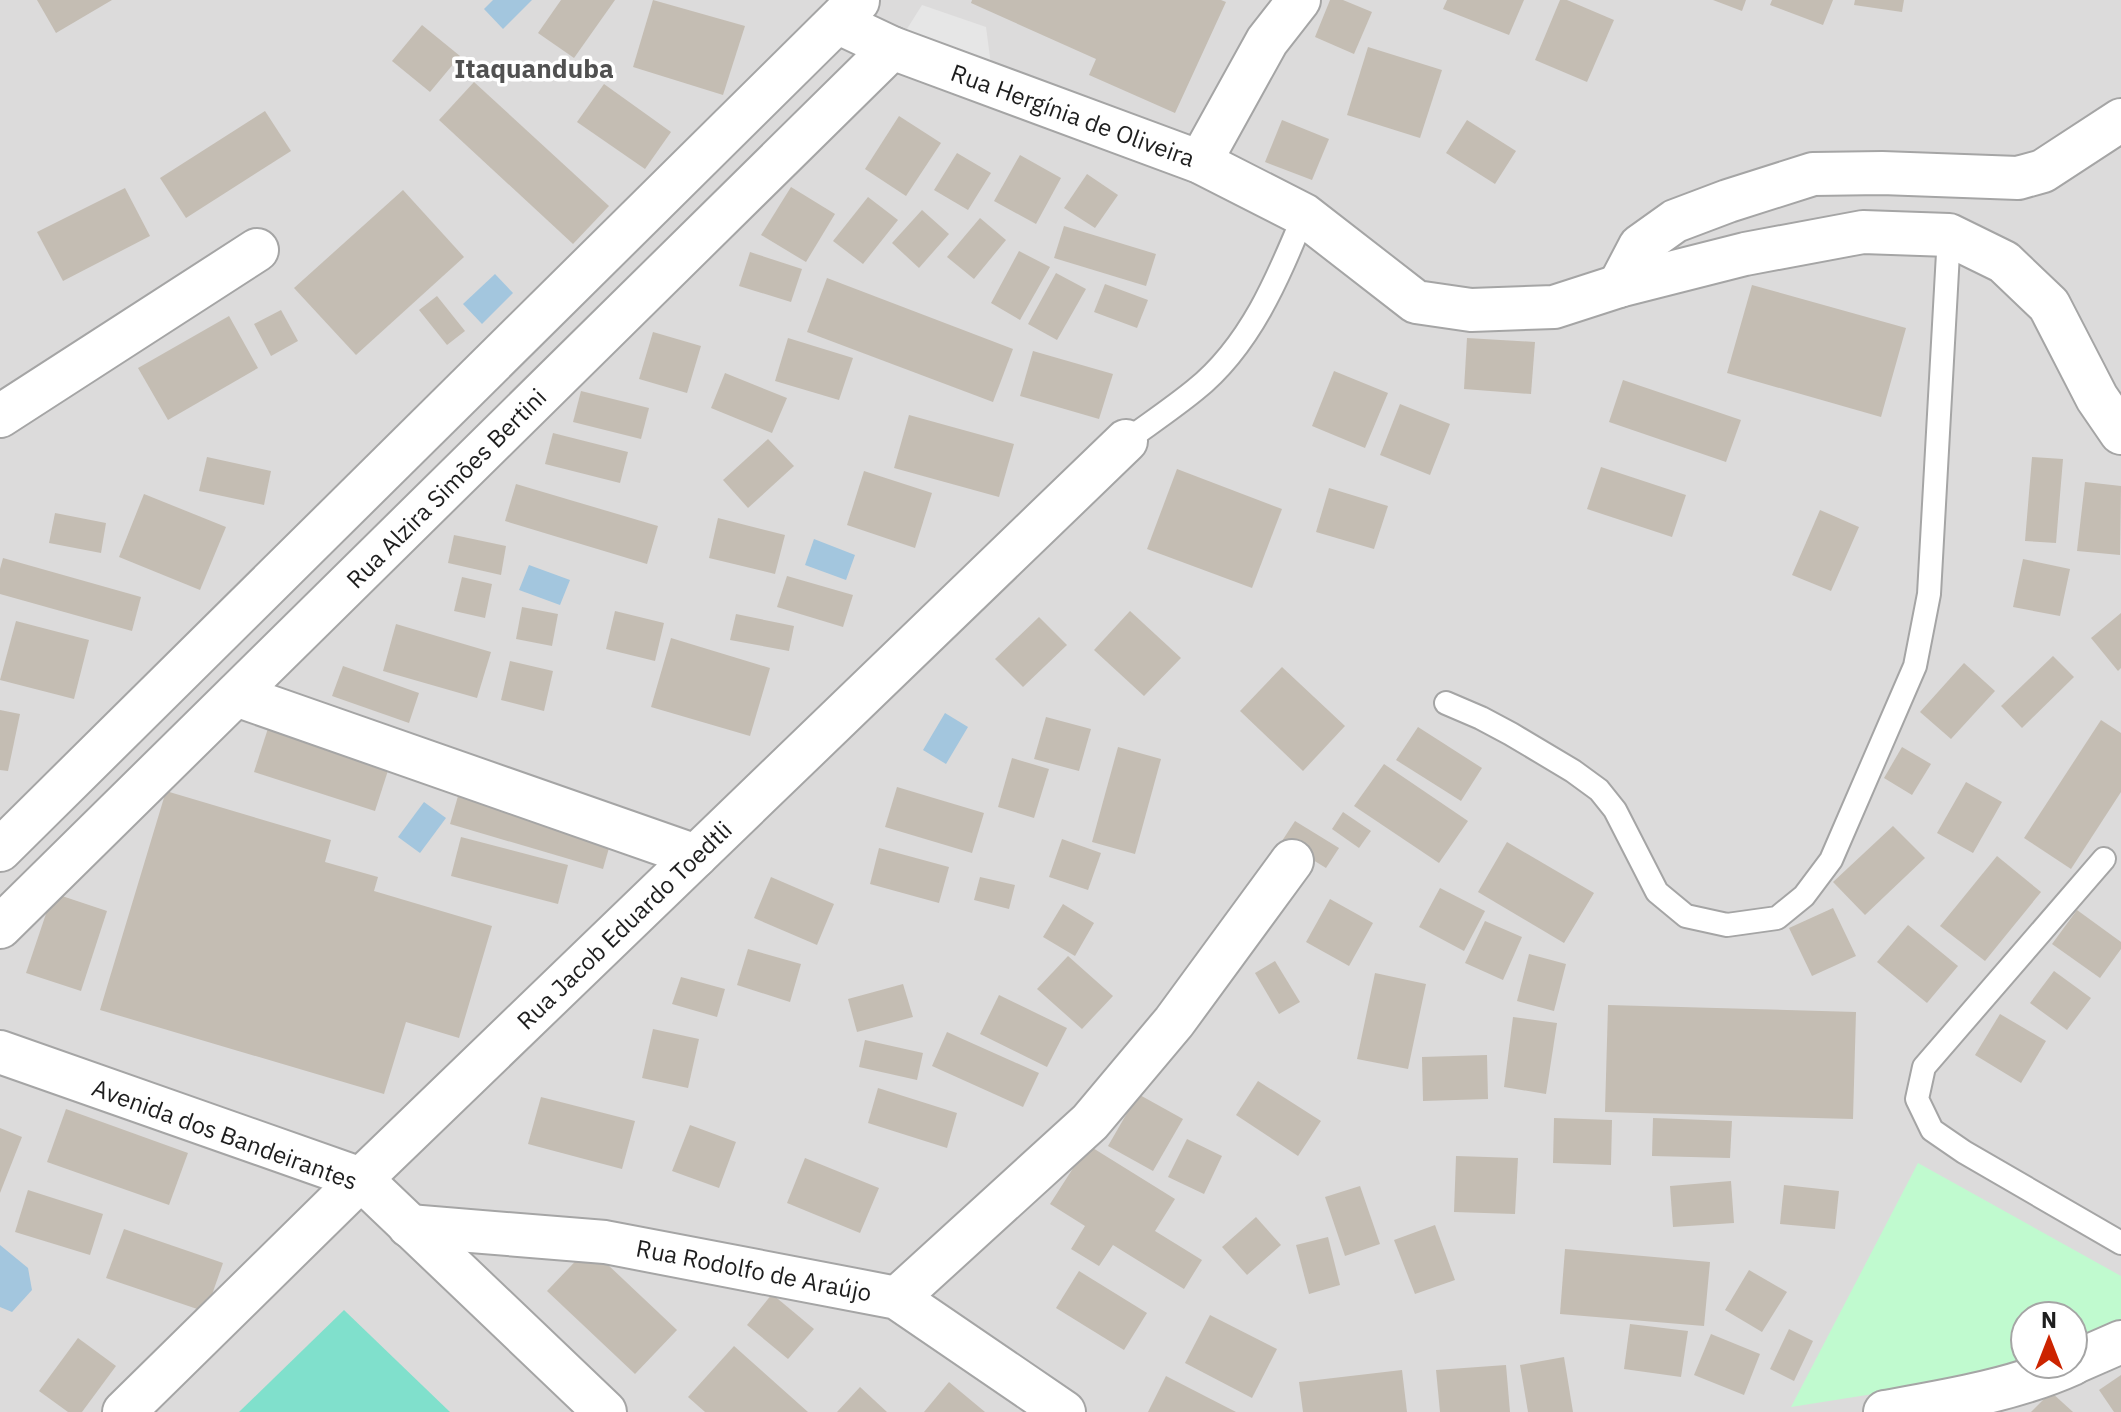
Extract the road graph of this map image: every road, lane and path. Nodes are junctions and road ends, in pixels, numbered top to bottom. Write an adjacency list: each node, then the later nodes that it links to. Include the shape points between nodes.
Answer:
1 (1299, 0): 5 (street, via 1267,41)
2 (849, 11): 3 (street, Rua Hergínia de Oliveira); 15 (street)
3 (892, 48): 5 (street, Rua Hergínia de Oliveira); 13 (street, Rua Alzira Simões Bertini)
4 (2121, 120): 9 (street, via 2043,171 2018,178 1813,174 1728,201 1675,221 1640,246)
5 (1200, 162): 6 (street, Rua Hergínia de Oliveira)
6 (1304, 215): 9 (street, Rua Hergínia de Oliveira, via 1416,302 1471,310 1554,307); 12 (lane, via 1281,271 1230,356 1197,389)
7 (1949, 235): 9 (street, Rua Hergínia de Oliveira, via 1863,232 1745,254); 11 (street, via 2004,262 2049,305); 14 (lane, via 1929,594 1915,666 1831,860 1804,896 1777,918 1727,925 1686,916 1657,892 1615,810 1599,790 1511,734)
8 (257, 250): 10 (street)
9 (1619, 286)
10 (0, 416)
11 (2121, 433)
12 (1126, 441): 16 (street, Rua Jacob Eduardo Toedtli)
13 (236, 695): 16 (street); 19 (street, Rua Alzira Simões Bertini)
14 (1446, 703)
15 (0, 850)
16 (696, 856): 21 (street, Rua Jacob Eduardo Toedtli)
17 (2104, 859): 23 (lane, via 1924,1067 1917,1099 1932,1130)
18 (1292, 861): 24 (street, via 1174,1022 1090,1122)
19 (0, 927)
20 (0, 1052): 21 (street, Avenida dos Bandeirantes)
21 (361, 1179): 22 (street, Avenida dos Bandeirantes); 29 (street, Rua Jacob Eduardo Toedtli)
22 (409, 1226): 24 (street, Rua Rodolfo de Araújo, via 605,1242); 30 (street, Avenida dos Bandeirantes)
23 (2121, 1243)
24 (897, 1298): 31 (street, Rua Rodolfo de Araújo)
25 (2121, 1342): 26 (street)
26 (2089, 1356)
27 (2029, 1380): 28 (street)
28 (1925, 1408): 32 (street)
29 (124, 1412)
30 (605, 1412)
31 (1064, 1412)
32 (1885, 1412)

